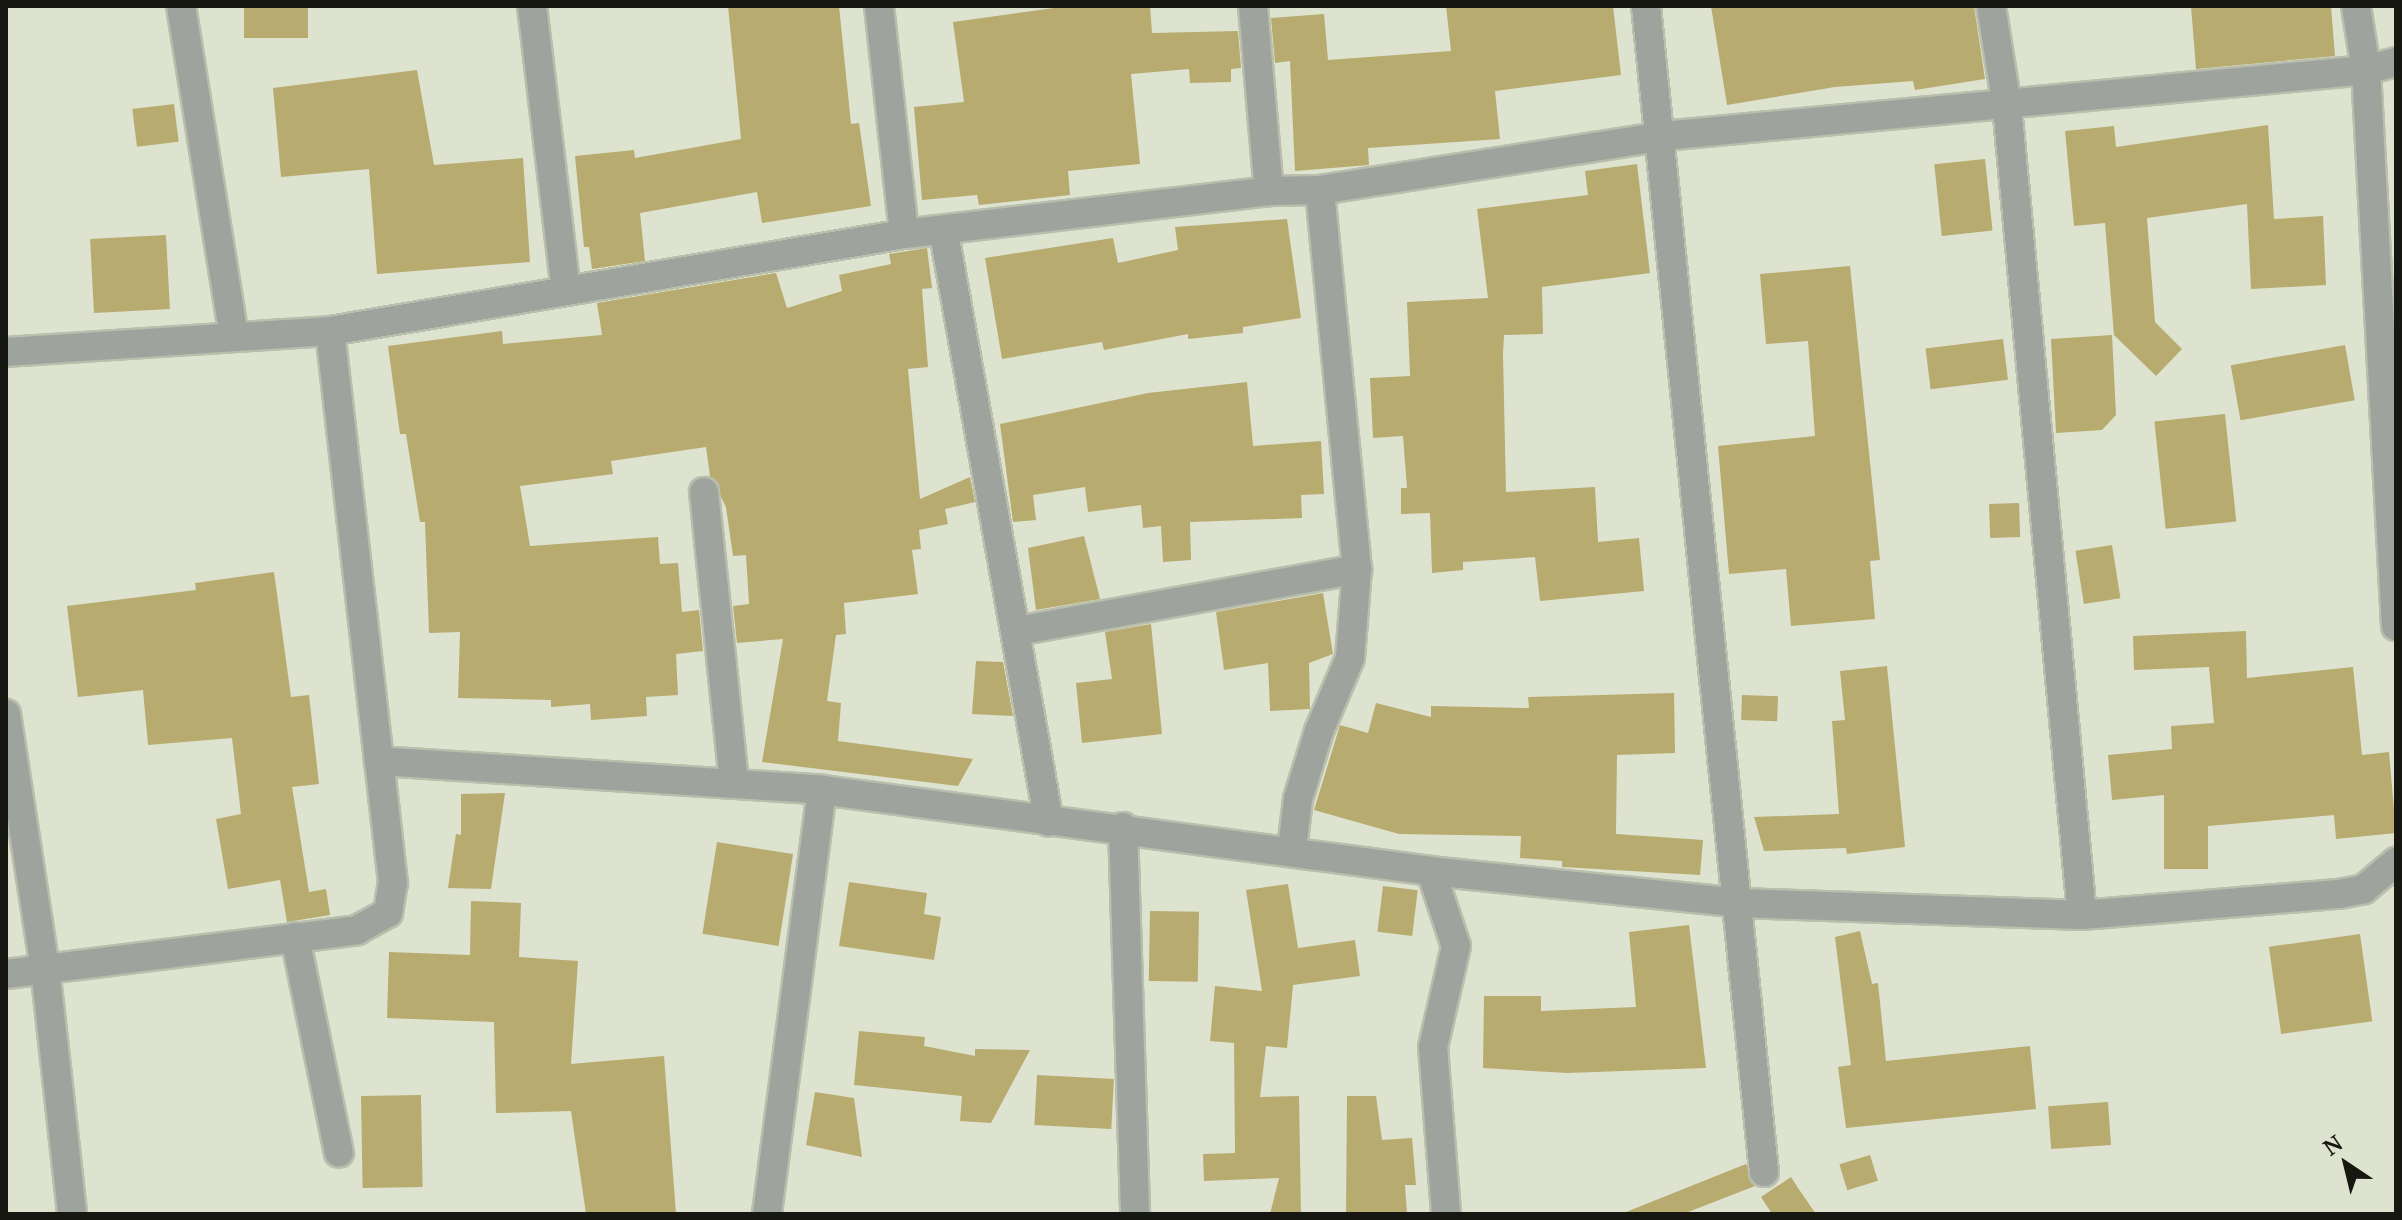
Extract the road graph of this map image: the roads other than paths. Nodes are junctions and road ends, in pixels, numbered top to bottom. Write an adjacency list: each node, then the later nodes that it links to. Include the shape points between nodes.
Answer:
1 (181, 6): 18 (street)
2 (532, 6): 16 (street)
3 (879, 6): 15 (street)
4 (1253, 6): 13 (street)
5 (1646, 6): 11 (street)
6 (1991, 6): 10 (street)
7 (2356, 6): 9 (street)
8 (2396, 62): 9 (street)
9 (2366, 70): 10 (street); 22 (street)
10 (2007, 106): 11 (street); 34 (street)
11 (1663, 136): 12 (street); 33 (street)
12 (1320, 190): 13 (street); 21 (street)
13 (1269, 191): 14 (street)
14 (944, 233): 15 (street); 23 (street)
15 (904, 234): 16 (street)
16 (566, 290): 17 (street)
17 (330, 331): 18 (street); 25 (street)
18 (234, 336): 19 (street)
19 (6, 352)
20 (704, 492): 26 (street)
21 (1357, 569): 23 (street); 30 (street, via 1350,658 1298,799)
22 (2396, 626)
23 (1017, 631): 28 (street)
24 (6, 714): 36 (street)
25 (379, 761): 26 (street); 35 (street, via 393,883 388,913 357,930)
26 (734, 781): 27 (street)
27 (822, 790): 28 (street); 41 (street)
28 (1049, 822): 29 (street)
29 (1123, 827): 30 (street); 42 (street)
30 (1292, 849): 32 (street)
31 (2396, 862): 34 (street, via 2364,889 2339,894)
32 (1431, 871): 33 (street); 43 (street, via 1456,946 1433,1047)
33 (1740, 903): 34 (street); 39 (street)
34 (2082, 915)
35 (295, 937): 36 (street); 38 (street)
36 (45, 968): 37 (street); 40 (street)
37 (6, 974)
38 (339, 1153)
39 (1764, 1172)
40 (72, 1214)
41 (767, 1214)
42 (1135, 1214)
43 (1446, 1214)

